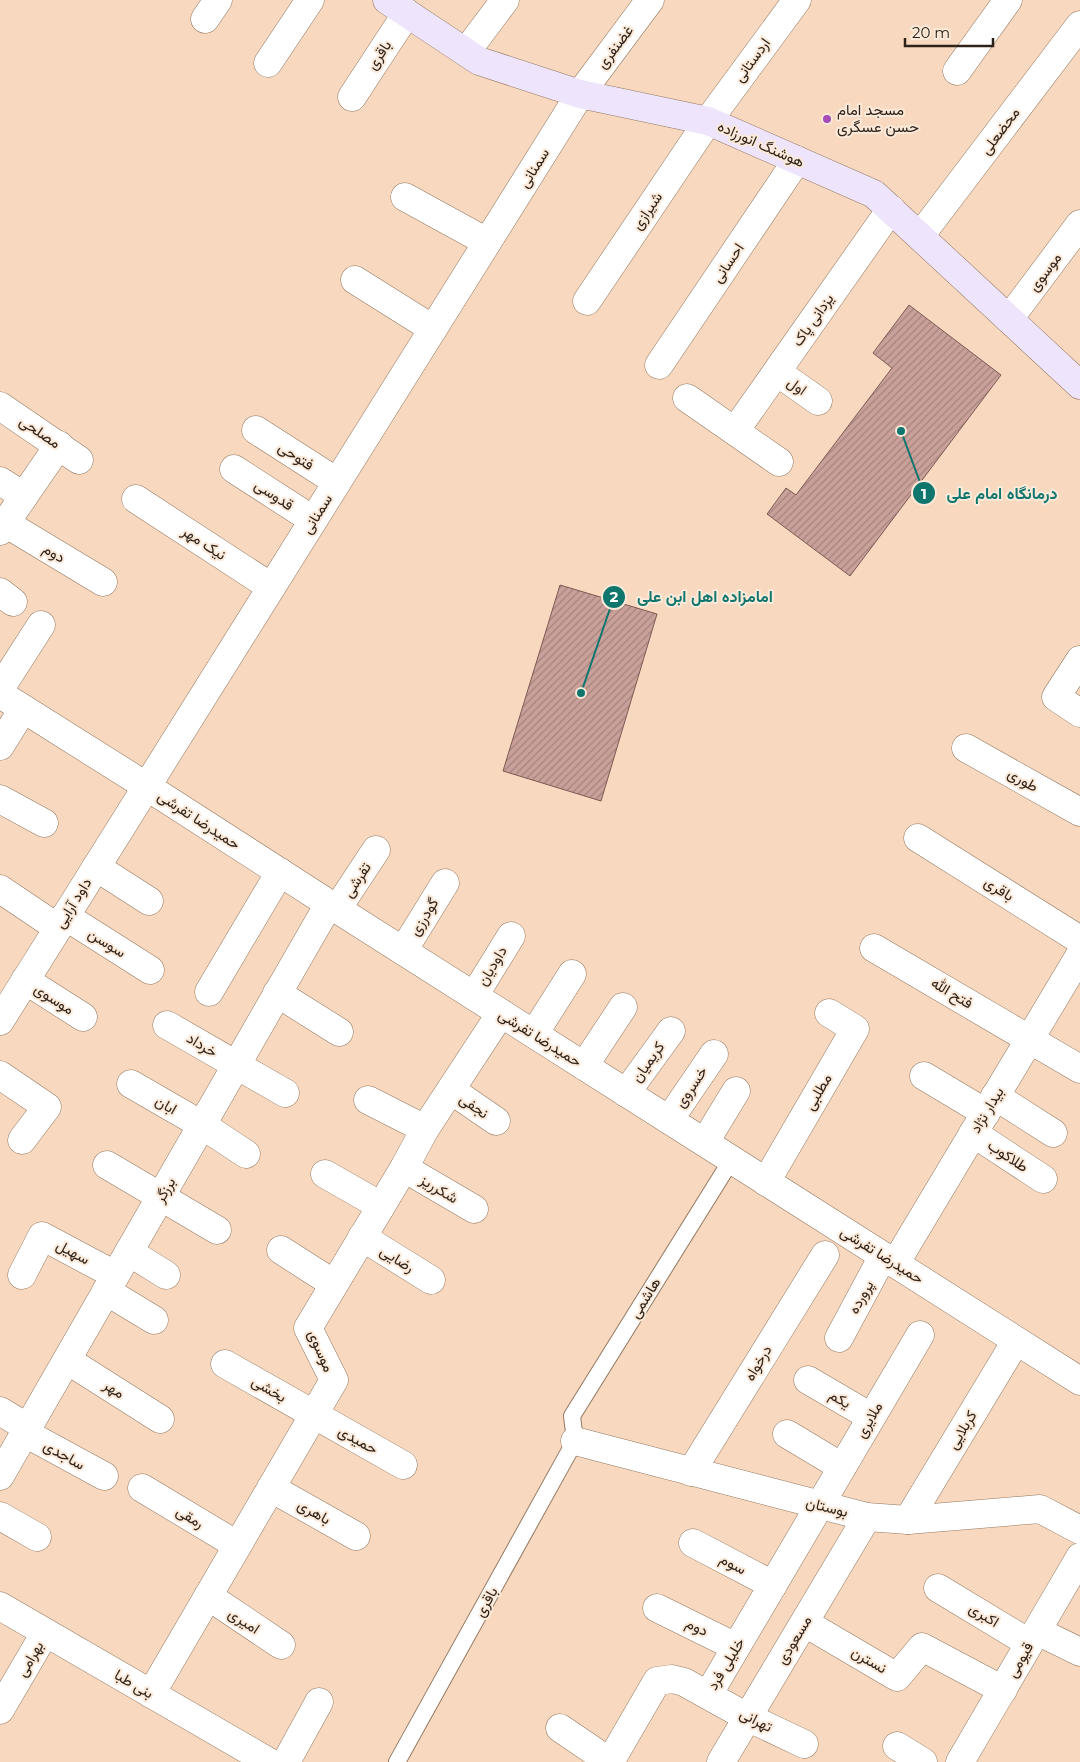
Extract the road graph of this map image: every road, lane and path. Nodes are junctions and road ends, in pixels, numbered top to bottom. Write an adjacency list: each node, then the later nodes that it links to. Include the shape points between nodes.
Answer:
1 (310, 0): 9 (street)
2 (505, 0): 8 (street)
3 (650, 0): 11 (street, غضنفری)
4 (797, 0): 13 (street, اردستانی)
5 (1008, 0): 10 (street)
6 (397, 6): 8 (main road, هوشنگ انورزاده); 12 (street, باقری)
7 (1080, 25): 18 (street, محضعلی)
8 (466, 52): 11 (main road, هوشنگ انورزاده, via 479,61)
9 (268, 62)
10 (956, 71)
11 (580, 94): 13 (main road, هوشنگ انورزاده); 19 (street, سمنانی)
12 (352, 98)
13 (708, 121): 14 (main road, هوشنگ انورزاده); 21 (street, شیرازی)
14 (797, 160): 16 (main road, هوشنگ انورزاده, via 874,194); 24 (street, احسانی)
15 (405, 197): 19 (street)
16 (891, 209): 18 (main road, هوشنگ انورزاده); 25 (street, یزدانی پاک)
17 (1080, 224): 22 (street, موسوی)
18 (920, 236): 22 (main road, هوشنگ انورزاده)
19 (487, 242): 23 (street, سمنانی)
20 (356, 280): 23 (street)
21 (586, 301)
22 (1010, 319): 26 (main road, هوشنگ انورزاده)
23 (433, 329): 35 (street, سمنانی)
24 (659, 365)
25 (777, 372): 28 (street, اول); 31 (street, یزدانی پاک)
26 (1080, 385)
27 (687, 398): 31 (street)
28 (818, 401)
29 (0, 406): 36 (street, مصلحی, via 69,453)
30 (256, 430): 35 (street, فتوحی)
31 (735, 431): 32 (street)
32 (779, 462)
33 (234, 469): 38 (street, قدوسی)
34 (0, 481): 36 (street)
35 (337, 482): 38 (street, سمنانی)
36 (24, 496): 39 (street)
37 (136, 499): 41 (street, نیک مهر)
38 (313, 520): 41 (street, سمنانی)
39 (3, 527): 40 (street, دوم)
40 (103, 582)
41 (271, 587): 50 (street, سمنانی)
42 (41, 625): 44 (street)
43 (1080, 660): 47 (street, via 1056,697)
44 (0, 689)
45 (0, 694): 46 (street, حمیدرضا تفرشی)
46 (23, 709): 48 (street); 50 (street, حمیدرضا تفرشی)
47 (1080, 713)
48 (0, 746)
49 (966, 748): 52 (street, طوری)
50 (146, 786): 56 (street, داود آرایی); 57 (street, حمیدرضا تفرشی)
51 (0, 798): 53 (street)
52 (1080, 812)
53 (44, 822)
54 (918, 838): 64 (street, باقری)
55 (376, 850): 61 (street, تفرشی)
56 (96, 867): 60 (street); 62 (street, داود آرایی)
57 (280, 872): 61 (street, حمیدرضا تفرشی); 71 (street)
58 (445, 883): 66 (street, گودرزی)
59 (0, 890): 62 (street, سوسن)
60 (149, 901)
61 (333, 907): 66 (street, حمیدرضا تفرشی); 72 (street, برزگر)
62 (61, 922): 68 (street, سوسن); 70 (street, داود آرایی)
63 (511, 936): 73 (street, داودیان)
64 (1080, 940)
65 (874, 948): 83 (street, فتح الله)
66 (403, 951): 73 (street, حمیدرضا تفرشی)
67 (1080, 955): 83 (street, بیدار نژاد)
68 (150, 970)
69 (572, 974): 82 (street)
70 (15, 983): 77 (street, موسوی); 78 (street, داود آرایی)
71 (210, 992)
72 (277, 993): 81 (street); 85 (street, برزگر)
73 (474, 996): 75 (street, حمیدرضا تفرشی)
74 (623, 1007): 86 (street)
75 (501, 1013): 82 (street, حمیدرضا تفرشی); 91 (street, موسوی)
76 (829, 1013): 110 (street, مطلبی, via 855,1029)
77 (84, 1017)
78 (0, 1021)
79 (167, 1025): 85 (street, خرداد)
80 (671, 1031): 94 (street, کریمیان)
81 (339, 1032)
82 (534, 1034): 86 (street, حمیدرضا تفرشی)
83 (1029, 1039): 87 (street, فتح الله); 96 (street, بیدار نژاد)
84 (714, 1054): 97 (street, خسروی)
85 (236, 1066): 93 (street, خرداد); 99 (street, برزگر)
86 (584, 1066): 94 (street, حمیدرضا تفرشی)
87 (1080, 1069)
88 (0, 1075): 102 (street, via 47,1107)
89 (924, 1076): 96 (street)
90 (131, 1084): 99 (street, ابان)
91 (451, 1090): 98 (street, نجفی); 100 (street, موسوی)
92 (736, 1091): 103 (street)
93 (285, 1093)
94 (626, 1093): 97 (street, حمیدرضا تفرشی)
95 (368, 1100): 100 (street)
96 (985, 1114): 101 (street); 109 (street, طلاکوب); 119 (street, بیدار نژاد)
97 (669, 1120): 103 (street, حمیدرضا تفرشی)
98 (496, 1121)
99 (202, 1125): 104 (street, ابان); 111 (street, برزگر)
100 (425, 1129): 107 (street, موسوی)
101 (1053, 1133)
102 (22, 1140)
103 (705, 1142): 105 (street, حمیدرضا تفرشی)
104 (246, 1154)
105 (732, 1159): 110 (street, حمیدرضا تفرشی); 139 (lane, هاشمی, via 572,1416)
106 (106, 1165): 111 (street)
107 (404, 1168): 112 (street, موسوی); 113 (street, شکرریز)
108 (325, 1174): 112 (street)
109 (1043, 1179)
110 (766, 1182): 119 (street, حمیدرضا تفرشی)
111 (160, 1198): 114 (street); 117 (street, برزگر)
112 (382, 1206): 115 (street, موسوی)
113 (474, 1209)
114 (217, 1230)
115 (362, 1237): 122 (street, رضایی); 124 (street, موسوی)
116 (281, 1250): 124 (street)
117 (129, 1252): 121 (street); 123 (street, برزگر)
118 (824, 1255): 142 (street, درخواه)
119 (889, 1260): 127 (street, پرورده); 128 (street, حمیدرضا تفرشی)
120 (22, 1275): 123 (street, سهیل, via 42,1236)
121 (166, 1275)
122 (431, 1280)
123 (111, 1283): 125 (street); 129 (street, برزگر)
124 (334, 1284): 134 (street, موسوی, via 308,1328 334,1380)
125 (154, 1320)
126 (920, 1335): 135 (street, ملایری)
127 (839, 1338)
128 (1016, 1341): 132 (street, حمیدرضا تفرشی); 150 (street, کربلایی)
129 (67, 1360): 136 (street, مهر); 137 (street, برزگر)
130 (225, 1364): 134 (street, بخشی)
131 (808, 1380): 135 (street, یکم)
132 (1080, 1381)
133 (0, 1411): 137 (street, ساجدی)
134 (314, 1414): 140 (street, حمیدی); 146 (street, موسوی)
135 (871, 1417): 141 (street, ملایری)
136 (160, 1419)
137 (26, 1430): 143 (street, برزگر); 144 (street, ساجدی)
138 (788, 1434): 141 (street)
139 (575, 1441): 142 (street, بوستان); 179 (lane, باقری)
140 (403, 1465)
141 (842, 1467): 147 (street, ملایری)
142 (691, 1472): 147 (street, بوستان)
143 (0, 1476)
144 (104, 1476)
145 (142, 1488): 155 (street, رمقی)
146 (271, 1488): 152 (street, باهری); 155 (street, موسوی)
147 (819, 1506): 149 (street, بوستان); 157 (street, خلیلی فرد)
148 (0, 1516): 153 (street)
149 (866, 1517): 150 (street, بوستان); 162 (street, مسعودی)
150 (908, 1520): 151 (street, بوستان, via 1040,1510)
151 (1080, 1530)
152 (356, 1536)
153 (37, 1537)
154 (693, 1543): 157 (street, سوم)
155 (238, 1545): 159 (street, موسوی)
156 (1080, 1557): 164 (street, قیومی)
157 (773, 1585): 166 (street, خلیلی فرد)
158 (938, 1588): 164 (street, اکبری)
159 (208, 1596): 165 (street, امیری); 169 (street, موسوی)
160 (0, 1606): 163 (street, بنی طبا)
161 (657, 1608): 166 (street, دوم)
162 (805, 1623): 168 (street, نسترن, via 897,1677 922,1647); 173 (street, مسعودی)
163 (45, 1633): 169 (street, بنی طبا); 172 (street, بهرامی)
164 (1033, 1637): 167 (street, اکبری); 168 (street, قیومی)
165 (281, 1645)
166 (736, 1647): 170 (street, خلیلی فرد)
167 (1080, 1652)
168 (1003, 1690): 183 (street, قیومی)
169 (151, 1694): 177 (street, بنی طبا)
170 (708, 1695): 173 (street, تهرانی); 180 (street, خلیلی فرد, via 672,1678 657,1681)
171 (319, 1702): 178 (street)
172 (0, 1710)
173 (747, 1717): 175 (street, تهرانی); 181 (street, مسعودی)
174 (560, 1728): 180 (street)
175 (804, 1744)
176 (897, 1746): 182 (street)
177 (253, 1758)
178 (286, 1762)
179 (397, 1762)
180 (610, 1762)
181 (721, 1762)
182 (922, 1762)
183 (960, 1762)

